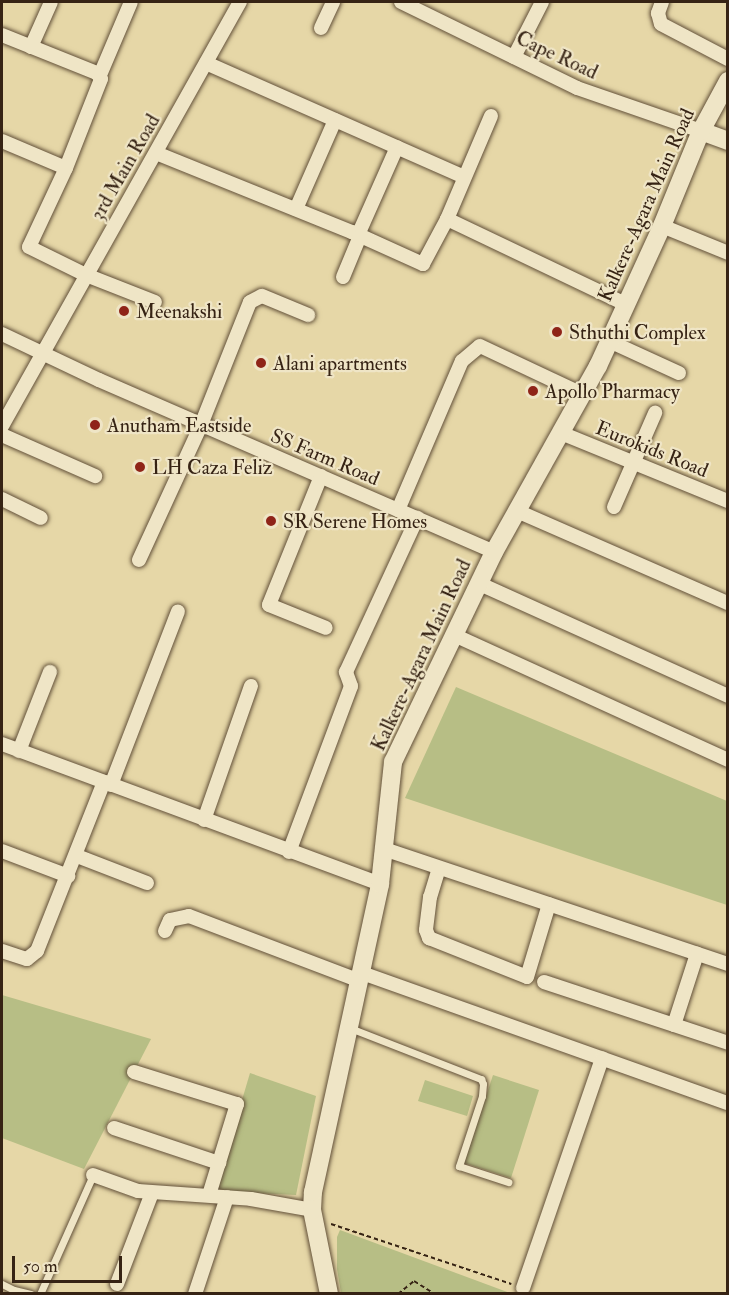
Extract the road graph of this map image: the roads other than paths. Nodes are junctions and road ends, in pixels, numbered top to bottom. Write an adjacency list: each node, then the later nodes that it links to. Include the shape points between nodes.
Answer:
1 (51, 2): 10 (street)
2 (131, 2): 14 (street)
3 (240, 2): 13 (street, 3rd Main Road)
4 (333, 2): 8 (street)
5 (401, 2): 11 (street, Cape Road)
6 (542, 2): 11 (street)
7 (662, 2): 12 (street, via 658,13 661,24)
8 (321, 28)
9 (2, 35): 10 (street)
10 (31, 47): 14 (street)
11 (514, 57): 18 (street, Cape Road, via 577,88)
12 (728, 59)
13 (206, 63): 17 (street); 22 (street, 3rd Main Road)
14 (100, 75): 23 (street)
15 (728, 81): 18 (street, Kalkere-Agara Main Road)
16 (491, 116): 24 (street)
17 (335, 120): 21 (street); 25 (street)
18 (701, 131): 20 (street); 27 (street, Kalkere-Agara Main Road)
19 (2, 141): 23 (street)
20 (728, 141)
21 (397, 147): 24 (street); 28 (street)
22 (156, 153): 25 (street); 30 (street, 3rd Main Road)
23 (66, 168): 30 (street, via 29,247)
24 (464, 177): 26 (street)
25 (296, 209): 28 (street)
26 (447, 219): 28 (street, via 423,264); 33 (street)
27 (662, 226): 29 (street); 33 (street, Kalkere-Agara Main Road)
28 (359, 236): 31 (street)
29 (728, 253)
30 (86, 275): 32 (street); 37 (street, 3rd Main Road)
31 (343, 277)
32 (155, 302)
33 (627, 305): 36 (street, Kalkere-Agara Main Road)
34 (308, 315): 41 (street, via 262,296 250,302)
35 (2, 334): 37 (street, SS Farm Road)
36 (609, 341): 38 (street); 39 (street, Kalkere-Agara Main Road)
37 (43, 352): 41 (street, SS Farm Road); 42 (street, 3rd Main Road)
38 (679, 374)
39 (582, 394): 43 (street, Kalkere-Agara Main Road); 51 (street, via 480,346 462,361)
40 (655, 413): 45 (street)
41 (201, 425): 47 (street, SS Farm Road); 56 (street)
42 (2, 426)
43 (561, 433): 45 (street, Eurokids Road); 52 (street, Kalkere-Agara Main Road)
44 (2, 435): 46 (street)
45 (633, 463): 49 (street, Eurokids Road); 50 (street)
46 (95, 476)
47 (321, 476): 51 (street, SS Farm Road); 60 (street, via 269,605)
48 (2, 499): 53 (street)
49 (728, 501)
50 (614, 507)
51 (398, 510): 54 (street, SS Farm Road)
52 (518, 512): 55 (street, Kalkere-Agara Main Road); 58 (street)
53 (40, 518)
54 (417, 518): 55 (street, SS Farm Road); 72 (street, via 346,672 351,686)
55 (494, 552): 57 (street, Kalkere-Agara Main Road)
56 (139, 560)
57 (480, 584): 61 (street, Kalkere-Agara Main Road); 64 (street)
58 (728, 603)
59 (178, 611): 68 (street)
60 (326, 628)
61 (454, 635): 67 (street); 70 (street, Kalkere-Agara Main Road, via 393,762)
62 (50, 672): 66 (street)
63 (251, 686): 69 (street)
64 (728, 696)
65 (2, 744): 66 (street)
66 (19, 751): 68 (street)
67 (728, 760)
68 (107, 784): 69 (street); 73 (street)
69 (204, 820): 72 (street)
70 (384, 849): 74 (street); 77 (street, Kalkere-Agara Main Road)
71 (2, 851): 75 (street)
72 (289, 852): 77 (street)
73 (77, 856): 75 (street); 76 (street)
74 (439, 868): 78 (street); 78 (street, via 430,897 426,930 429,939 527,977)
75 (68, 876): 80 (street, via 37,951 27,959)
76 (147, 883)
77 (380, 884): 83 (street, Kalkere-Agara Main Road)
78 (549, 904): 81 (street)
79 (165, 931): 83 (street, via 170,920 189,916)
80 (2, 951)
81 (697, 954): 82 (street); 85 (street)
82 (728, 964)
83 (361, 977): 86 (street, Kalkere-Agara Main Road); 88 (street)
84 (544, 982): 85 (street)
85 (674, 1025): 87 (street)
86 (350, 1028): 94 (lane, via 481,1078 482,1096 459,1166); 98 (street, Kalkere-Agara Main Road, via 314,1181)
87 (728, 1043)
88 (602, 1058): 90 (street); 101 (street)
89 (134, 1072): 92 (street, via 237,1104)
90 (728, 1103)
91 (114, 1128): 92 (street)
92 (219, 1163): 96 (street)
93 (93, 1175): 95 (street); 103 (lane)
94 (508, 1182)
95 (152, 1193): 96 (street); 100 (street)
96 (209, 1195): 97 (street)
97 (227, 1197): 98 (street); 104 (street)
98 (313, 1215): 105 (street, Kalkere-Agara Main Road)
99 (2, 1284): 102 (lane)
100 (117, 1284)
101 (523, 1288)
102 (31, 1293)
103 (40, 1293)
104 (195, 1293)
105 (328, 1293)

